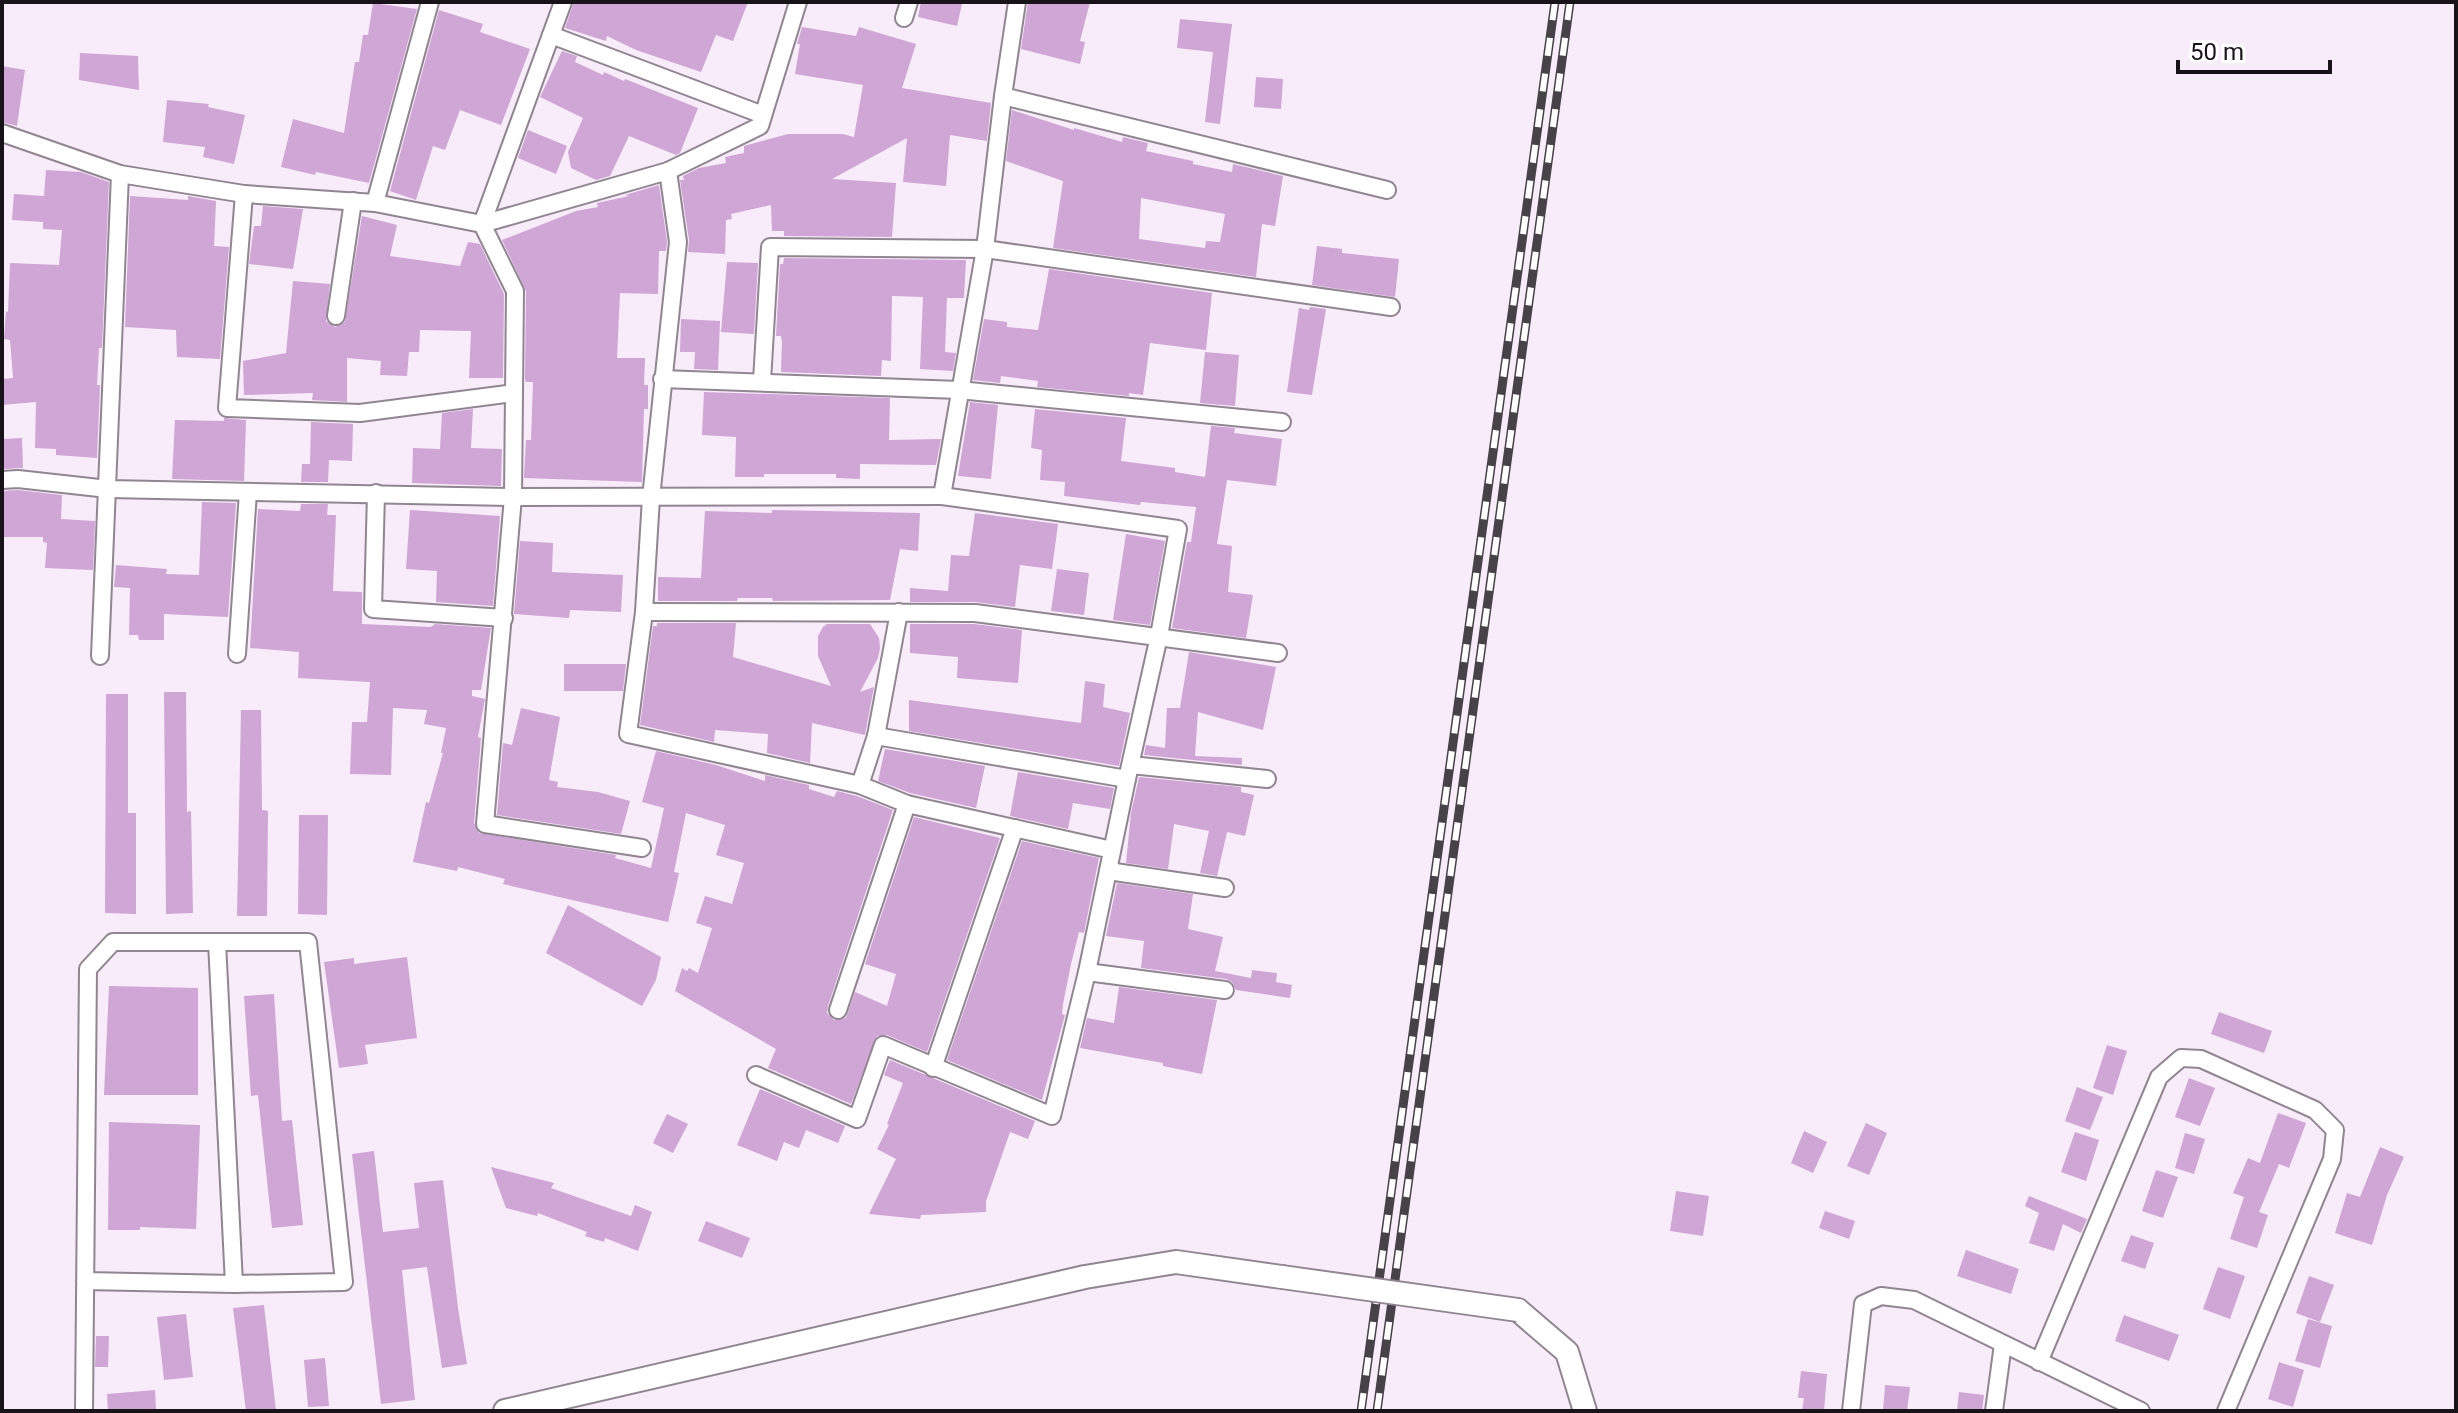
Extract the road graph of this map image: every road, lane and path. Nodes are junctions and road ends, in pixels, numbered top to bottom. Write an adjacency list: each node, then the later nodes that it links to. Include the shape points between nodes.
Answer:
1 (430, 2): 14 (street)
2 (563, 2): 5 (street)
3 (798, 2): 7 (street)
4 (1017, 2): 6 (street)
5 (551, 35): 7 (street); 15 (street)
6 (1003, 96): 11 (street); 16 (street)
7 (763, 115): 9 (street, via 760,126)
8 (2, 133): 10 (street)
9 (668, 171): 15 (street); 19 (street, via 678,242)
10 (120, 174): 12 (street); 25 (street)
11 (1387, 190)
12 (244, 194): 13 (street); 22 (street, via 227,408 360,413)
13 (353, 201): 14 (street); 18 (street)
14 (375, 203): 15 (street)
15 (482, 224): 22 (street, via 515,291)
16 (985, 249): 17 (street); 20 (street, via 770,247); 21 (street)
17 (1391, 307)
18 (336, 316)
19 (662, 379): 20 (street); 30 (street)
20 (762, 381): 21 (street)
21 (959, 390): 23 (street); 28 (street)
22 (514, 393): 29 (street)
23 (1282, 422)
24 (2, 480): 25 (street)
25 (108, 489): 26 (street); 37 (street)
26 (248, 492): 27 (street); 36 (street)
27 (376, 493): 29 (street); 33 (street, via 373,609)
28 (942, 496): 30 (street); 34 (street, via 1178,529)
29 (513, 497): 30 (street); 33 (street)
30 (651, 498): 31 (street)
31 (644, 612): 32 (street); 41 (street, via 628,734)
32 (899, 612): 34 (street, via 975,613); 38 (street)
33 (504, 618): 44 (street, via 485,824)
34 (1159, 636): 35 (street); 39 (street)
35 (1278, 653)
36 (237, 654)
37 (100, 656)
38 (876, 736): 39 (street); 41 (street)
39 (1129, 772): 40 (street); 45 (street)
40 (1267, 779)
41 (860, 785): 42 (street)
42 (907, 804): 43 (street); 51 (street)
43 (1015, 828): 45 (street); 52 (street)
44 (642, 848)
45 (1112, 850): 46 (street)
46 (1108, 871): 47 (street); 49 (street)
47 (1225, 888)
48 (217, 942): 54 (street, via 113,942 88,969); 55 (street); 55 (street, via 308,942 344,1282)
49 (1087, 972): 50 (street); 52 (street, via 1052,1116)
50 (1225, 990)
51 (838, 1010)
52 (933, 1068): 53 (street, via 883,1045 857,1119)
53 (756, 1075)
54 (85, 1281): 55 (street); 58 (street)
55 (234, 1284)
56 (2003, 1344): 57 (street); 61 (street, via 1914,1300 1881,1296 1863,1304); 62 (street)
57 (2039, 1362): 63 (street); 64 (street, via 2159,1077 2181,1058 2201,1059 2315,1110 2335,1130 2332,1159)
58 (84, 1411)
59 (505, 1411): 60 (main road, bridge, via 1085,1277 1176,1262 1518,1310 1567,1352)
60 (1585, 1411)
61 (1851, 1411)
62 (1994, 1411)
63 (2141, 1411)
64 (2226, 1411)

